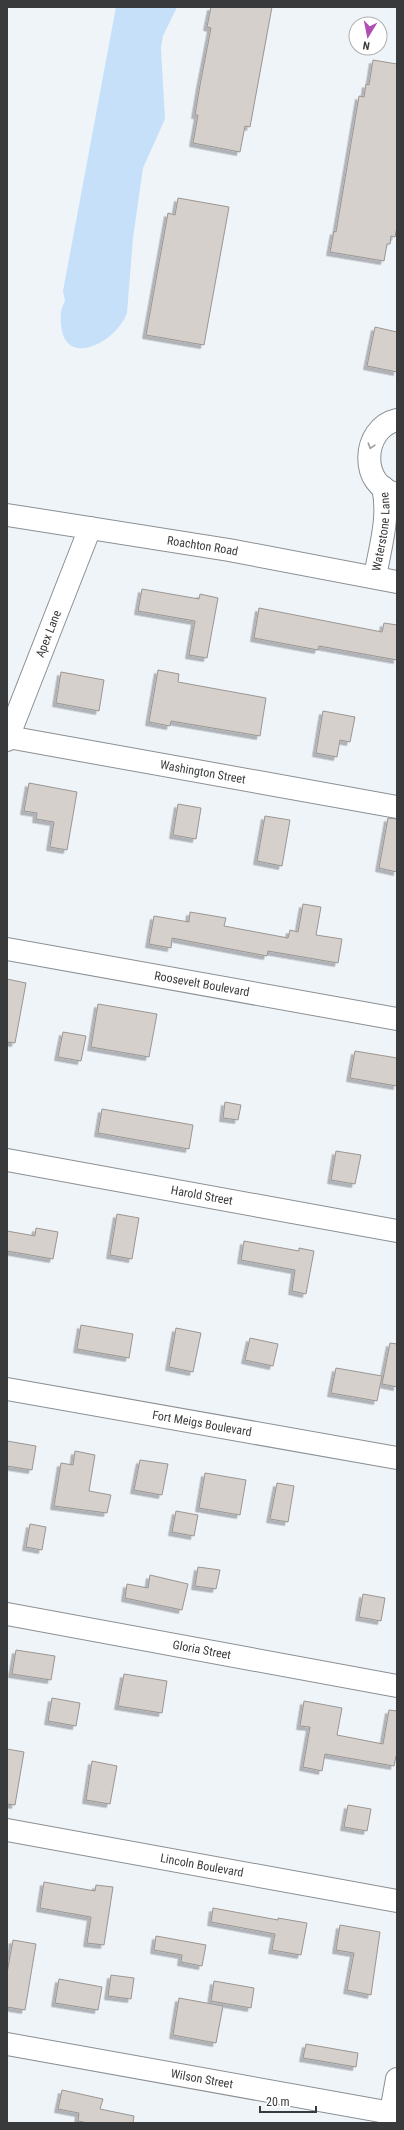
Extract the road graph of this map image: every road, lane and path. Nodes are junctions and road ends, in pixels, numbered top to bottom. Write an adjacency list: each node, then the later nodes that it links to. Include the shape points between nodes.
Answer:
1 (397, 420): 2 (street, Waterstone Lane, one-way to 2, via 381,428 373,438 369,451 369,464 374,477)
2 (390, 490): 5 (street, Waterstone Lane)
3 (7, 515): 4 (street, Roachton Road)
4 (90, 528): 5 (street, Roachton Road); 7 (street, Apex Lane)
5 (375, 577): 6 (street, Roachton Road)
6 (397, 580)
7 (8, 738): 8 (street, Washington Street)
8 (397, 807)
9 (7, 948): 10 (street, Roosevelt Boulevard)
10 (397, 1019)
11 (7, 1160): 12 (street, Harold Street)
12 (397, 1231)
13 (7, 1389): 14 (street, Fort Meigs Boulevard)
14 (397, 1458)
15 (7, 1614): 16 (street, Gloria Street)
16 (397, 1686)
17 (7, 1830): 18 (street, Lincoln Boulevard)
18 (397, 1900)
19 (7, 2044): 21 (street, Wilson Street)
20 (397, 2079): 21 (street)
21 (392, 2117)

